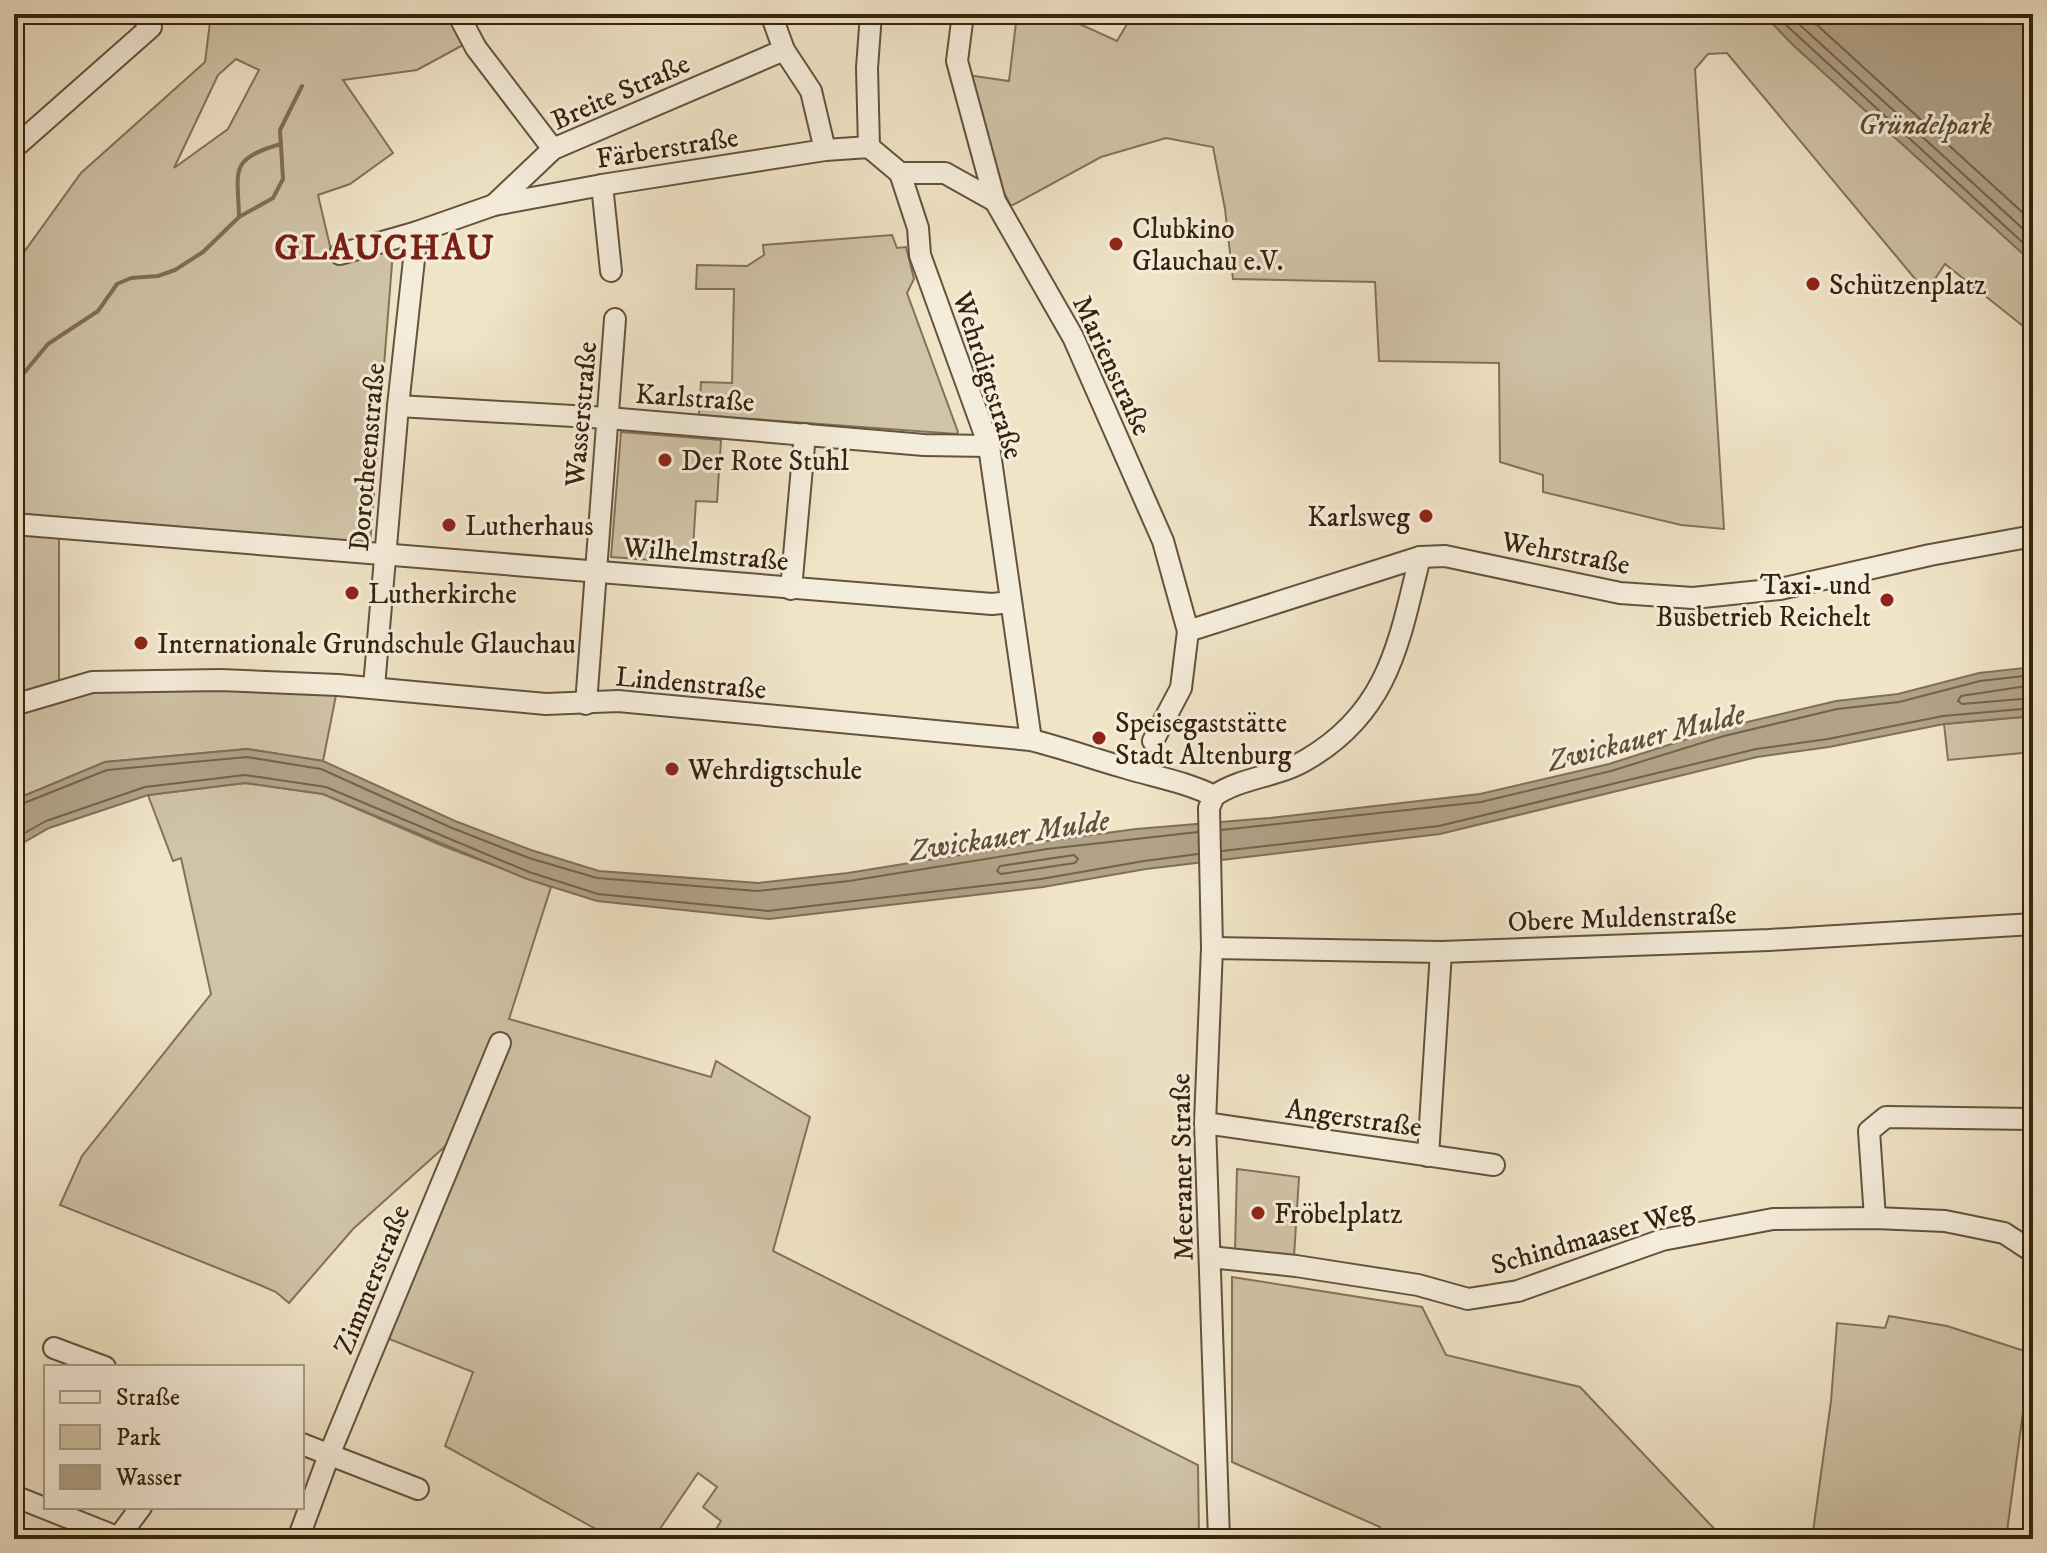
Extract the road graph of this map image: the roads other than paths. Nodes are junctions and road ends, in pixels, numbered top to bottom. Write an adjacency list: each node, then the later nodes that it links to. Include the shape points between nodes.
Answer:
1 (458, 14): 9 (street, via 476,48)
2 (771, 14): 6 (street)
3 (871, 14): 7 (street)
4 (963, 14): 13 (street, Marienstraße, via 957,61)
5 (146, 20): 8 (street)
6 (784, 50): 9 (street, Breite Straße); 10 (street, via 811,91)
7 (869, 147): 10 (street, Färberstraße); 11 (street)
8 (14, 148)
9 (553, 149): 14 (street, Breite Straße)
10 (825, 150): 12 (street, Färberstraße)
11 (900, 173): 13 (street, via 945,173); 22 (street, Wehrdigtstraße, via 918,228 920,255)
12 (602, 185): 14 (street, Färberstraße); 17 (street)
13 (995, 201): 30 (street, Marienstraße, via 1073,337 1163,541)
14 (494, 205): 15 (street, Färberstraße)
15 (417, 232): 16 (street, Färberstraße); 19 (street, Dorotheenstraße)
16 (340, 254)
17 (611, 271)
18 (615, 319): 20 (street, Wasserstraße)
19 (398, 406): 20 (street, Karlstraße); 25 (street, Dorotheenstraße)
20 (608, 418): 21 (street, Karlstraße); 27 (street, Wasserstraße)
21 (805, 434): 22 (street, Karlstraße); 28 (street)
22 (989, 446): 29 (street, Wehrdigtstraße)
23 (14, 524): 25 (street, Wilhelmstraße)
24 (2033, 536): 26 (street, Wehrstraße, via 1780,589 1693,598 1620,593 1445,556)
25 (385, 554): 27 (street, Wilhelmstraße); 31 (street, Dorotheenstraße)
26 (1420, 557): 30 (street, Wehrstraße); 36 (street, via 1387,676 1362,714 1306,760 1223,790)
27 (595, 571): 28 (street, Wilhelmstraße); 32 (street, Wasserstraße)
28 (791, 589): 29 (street, Wilhelmstraße)
29 (1011, 602): 34 (street, Wehrdigtstraße)
30 (1188, 631): 35 (street, Marienstraße, via 1181,688)
31 (374, 687): 32 (street, Lindenstraße); 33 (street, Lindenstraße, via 221,680 92,682)
32 (586, 704): 34 (street, Lindenstraße, via 618,701)
33 (14, 705)
34 (1031, 740): 36 (street, Lindenstraße, via 1193,785)
35 (1153, 741)
36 (1212, 802): 38 (street, Meeraner Straße)
37 (2033, 924): 39 (street, Obere Muldenstraße)
38 (1212, 948): 39 (street, Obere Muldenstraße); 42 (street, Meeraner Straße)
39 (1441, 952): 43 (street)
40 (500, 1043): 51 (street, Zimmerstraße)
41 (2033, 1119): 45 (street, via 1886,1117 1869,1131)
42 (1205, 1123): 43 (street, Angerstraße); 47 (street, Meeraner Straße)
43 (1428, 1156): 44 (street, Angerstraße)
44 (1494, 1165)
45 (1875, 1218): 46 (street, Schindmaaser Weg, via 1945,1221 2004,1233); 47 (street, Schindmaaser Weg, via 1773,1219 1662,1240 1518,1291 1468,1299 1418,1285)
46 (2033, 1252)
47 (1210, 1257): 59 (street, Meeraner Straße)
48 (54, 1348): 49 (street)
49 (100, 1365)
50 (304, 1445): 51 (street)
51 (329, 1455): 52 (street); 58 (street, Zimmerstraße)
52 (418, 1489)
53 (14, 1496): 54 (street)
54 (44, 1508)
55 (47, 1509): 57 (street)
56 (140, 1509): 57 (street)
57 (120, 1538)
58 (298, 1539)
59 (1219, 1539)

